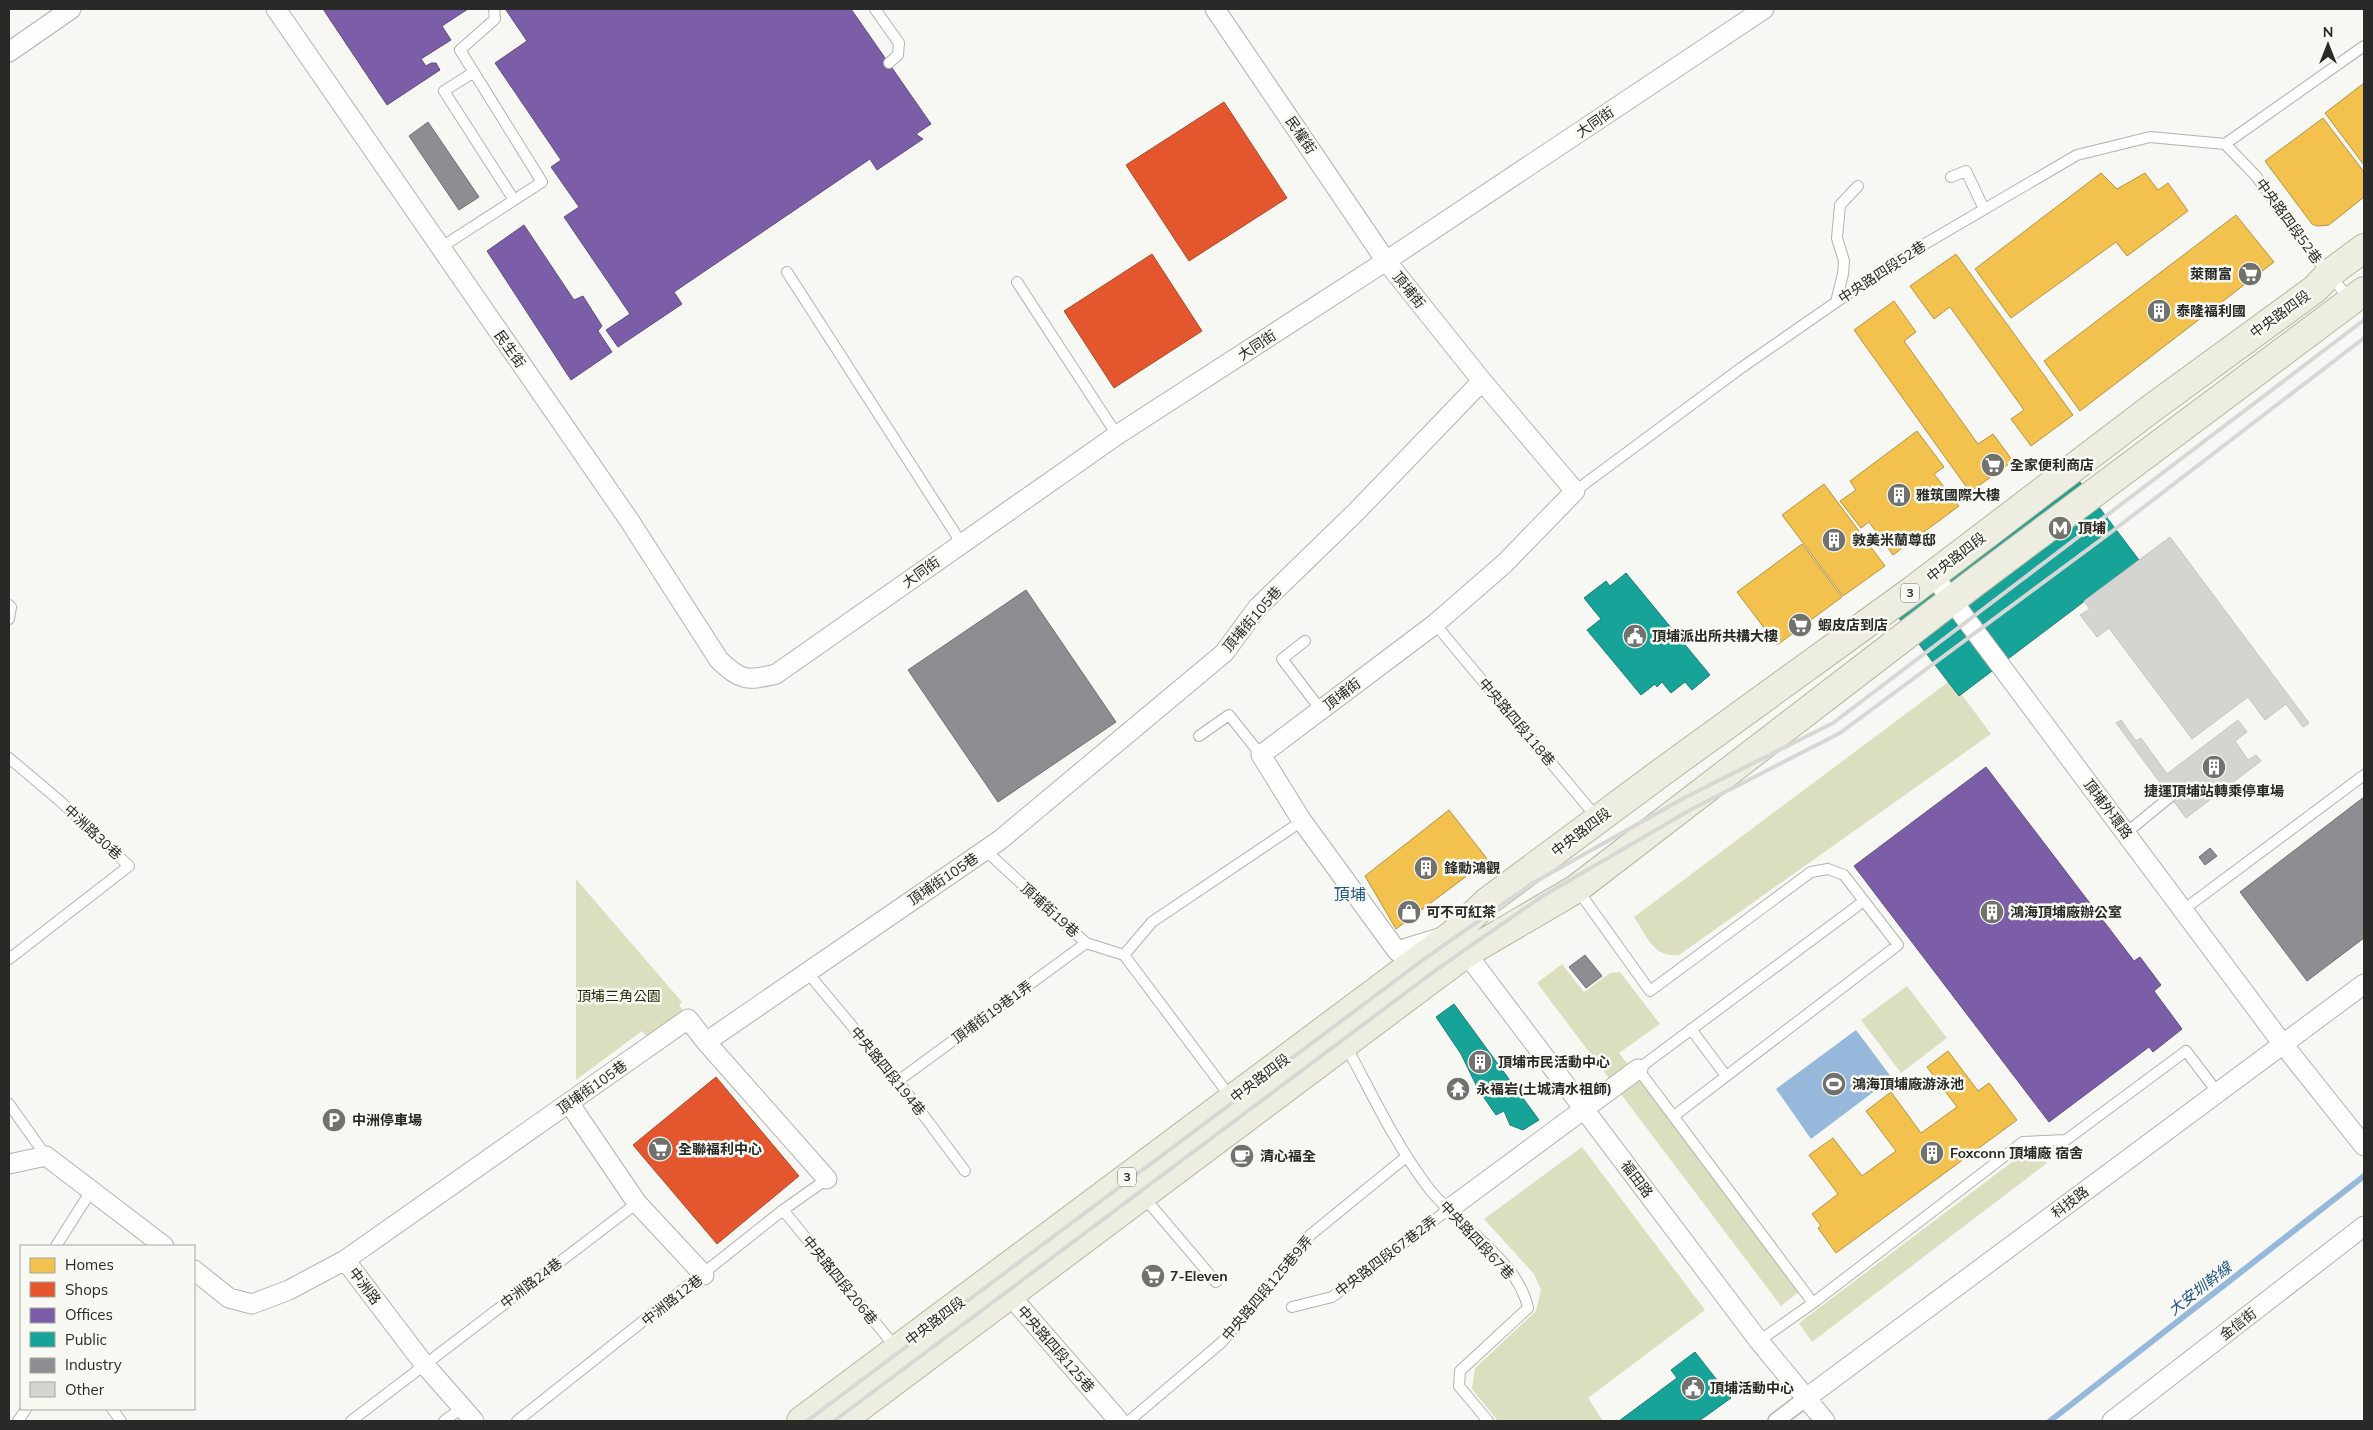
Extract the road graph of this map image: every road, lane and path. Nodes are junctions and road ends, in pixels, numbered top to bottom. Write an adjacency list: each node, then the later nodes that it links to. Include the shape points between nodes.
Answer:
1 (71, 9): 8 (street)
2 (276, 9): 16 (street, 民生街)
3 (494, 9): 10 (lane, via 495,19 460,50)
4 (875, 9): 9 (lane, via 900,43 898,55)
5 (1215, 9): 18 (street, 民權街)
6 (1764, 9): 18 (street, 大同街)
7 (2364, 47): 11 (lane)
8 (9, 52)
9 (889, 63)
10 (474, 72): 14 (lane, via 542,182); 14 (lane, via 444,92)
11 (2225, 144): 15 (lane, 中央路四段52巷, via 2150,137 2077,154); 20 (lane, 中央路四段52巷, via 2256,176)
12 (1951, 177): 15 (lane, via 1966,171)
13 (1858, 186): 23 (lane, via 1840,205 1837,238 1844,262)
14 (514, 200): 16 (lane)
15 (1984, 209): 23 (lane, 中央路四段52巷, via 1894,262)
16 (440, 248): 34 (street, 民生街, via 629,520 719,660 735,674)
17 (2364, 248): 20 (main road, 中央路四段 / 3)
18 (1386, 262): 24 (street, 頂埔街); 25 (street, 大同街)
19 (787, 272): 27 (lane)
20 (2329, 274): 22 (lane, 中央路四段52巷); 28 (main road, 中央路四段 / 3, via 2315,289)
21 (1017, 282): 25 (lane)
22 (2357, 296): 29 (main road, 中央路四段 / 3)
23 (1836, 302): 26 (lane, 中央路四段52巷)
24 (1482, 381): 26 (street, 頂埔街); 44 (street, 頂埔街105巷, via 1356,512 1258,607 1224,653)
25 (1116, 435): 27 (street, 大同街)
26 (1575, 491): 32 (street, 頂埔街, via 1505,563)
27 (962, 544): 34 (street, 大同街, via 776,674)
28 (1933, 575): 29 (street, 頂埔外環路); 41 (main road, 中央路四段 / 3)
29 (1953, 599): 43 (street, 頂埔外環路); 45 (main road, 中央路四段 / 3)
30 (9, 605): 31 (lane)
31 (9, 618)
32 (1435, 624): 35 (street, 頂埔街); 41 (lane, 中央路四段118巷)
33 (1305, 641): 35 (lane, via 1282,659)
34 (750, 680)
35 (1321, 710): 37 (street, 頂埔街)
36 (1199, 736): 37 (lane, via 1229,715)
37 (1261, 755): 42 (street)
38 (9, 758): 51 (lane, 中洲路30巷, via 129,866)
39 (2364, 775): 47 (lane)
40 (2170, 797): 43 (lane)
41 (1598, 820): 49 (main road, 中央路四段 / 3, via 1488,901)
42 (1302, 821): 49 (street, via 1397,951); 50 (lane, via 1152,922)
43 (2126, 833): 47 (street, 頂埔外環路)
44 (984, 850): 48 (lane, 頂埔街19巷); 52 (street, 頂埔街105巷)
45 (1576, 889): 46 (lane, via 1650,991 1811,872 1828,869 1844,875); 49 (main road, 中央路四段 / 3)
46 (1864, 901): 54 (lane); 59 (lane, via 1898,945)
47 (2183, 910): 56 (street, 頂埔外環路)
48 (1086, 943): 50 (lane, 頂埔街19巷); 60 (lane, 頂埔街19巷1弄)
49 (1459, 944): 57 (main road, 中央路四段 / 3); 64 (main road, 中央路四段 / 3); 65 (street, 福田路)
50 (1124, 955): 64 (lane)
51 (9, 959)
52 (807, 972): 55 (street, 頂埔街105巷); 60 (lane, 中央路四段194巷)
53 (2364, 984): 56 (street, 科技路)
54 (1691, 1029): 58 (lane); 59 (lane)
55 (706, 1042): 62 (street, 頂埔街105巷, via 688,1019); 72 (street)
56 (2282, 1043): 61 (street, 科技路); 67 (street, 頂埔外環路)
57 (1344, 1044): 64 (main road, 中央路四段 / 3); 69 (lane, 中央路四段67巷)
58 (1638, 1069): 65 (street); 66 (lane)
59 (1726, 1076): 66 (lane)
60 (898, 1081): 71 (lane, 中央路四段194巷)
61 (2218, 1092): 86 (lane, via 2186,1052 2066,1140 2023,1142); 91 (street, 科技路)
62 (569, 1103): 75 (street); 81 (street, 頂埔街105巷)
63 (9, 1104): 68 (lane)
64 (1238, 1109): 74 (main road, 中央路四段 / 3); 85 (main road, 中央路四段 / 3)
65 (1584, 1110): 76 (street); 88 (street, 福田路)
66 (1674, 1116): 86 (lane)
67 (2364, 1146)
68 (46, 1156): 70 (street); 73 (street)
69 (1406, 1157): 76 (lane, 中央路四段67巷, via 1429,1189); 103 (lane, 中央路四段125巷9弄, via 1309,1236 1222,1342)
70 (9, 1164)
71 (966, 1171)
72 (827, 1179): 77 (lane, 中洲路12巷)
73 (91, 1190): 79 (lane); 80 (street)
74 (1144, 1196): 84 (lane); 85 (main road, 中央路四段 / 3)
75 (637, 1203): 83 (street); 90 (lane, 中洲路24巷)
76 (1449, 1209): 87 (lane, 中央路四段67巷2弄, via 1332,1298); 104 (lane, 中央路四段67巷, via 1508,1268 1525,1295 1528,1308 1460,1371 1459,1386)
77 (783, 1210): 83 (lane, 中洲路12巷); 89 (lane, 中央路四段206巷)
78 (2364, 1226): 107 (street, 金信街)
79 (57, 1245)
80 (161, 1245)
81 (345, 1260): 82 (street, 中洲路, via 289,1290 252,1304 228,1298); 90 (street, 中洲路)
82 (195, 1271)
83 (704, 1275): 99 (lane, 中洲路12巷)
84 (1216, 1282)
85 (1002, 1286): 89 (main road, 中央路四段 / 3); 102 (street, 中央路四段125巷)
86 (1813, 1303): 88 (lane)
87 (1292, 1307)
88 (1759, 1341): 91 (street, 福田路)
89 (905, 1359): 100 (main road, 中央路四段 / 3); 101 (main road, 中央路四段 / 3)
90 (424, 1364): 94 (street, 中洲路); 97 (lane, 中洲路24巷)
91 (1805, 1399): 105 (street, 科技路); 106 (street, 福田路)
92 (25, 1410): 95 (lane)
93 (113, 1410): 96 (lane)
94 (468, 1414): 98 (lane)
95 (18, 1421)
96 (121, 1421)
97 (351, 1421)
98 (444, 1421)
99 (517, 1421)
100 (801, 1421)
101 (841, 1421)
102 (1119, 1421)
103 (1129, 1421)
104 (1488, 1421)
105 (1776, 1421)
106 (1825, 1421)
107 (2112, 1421)

